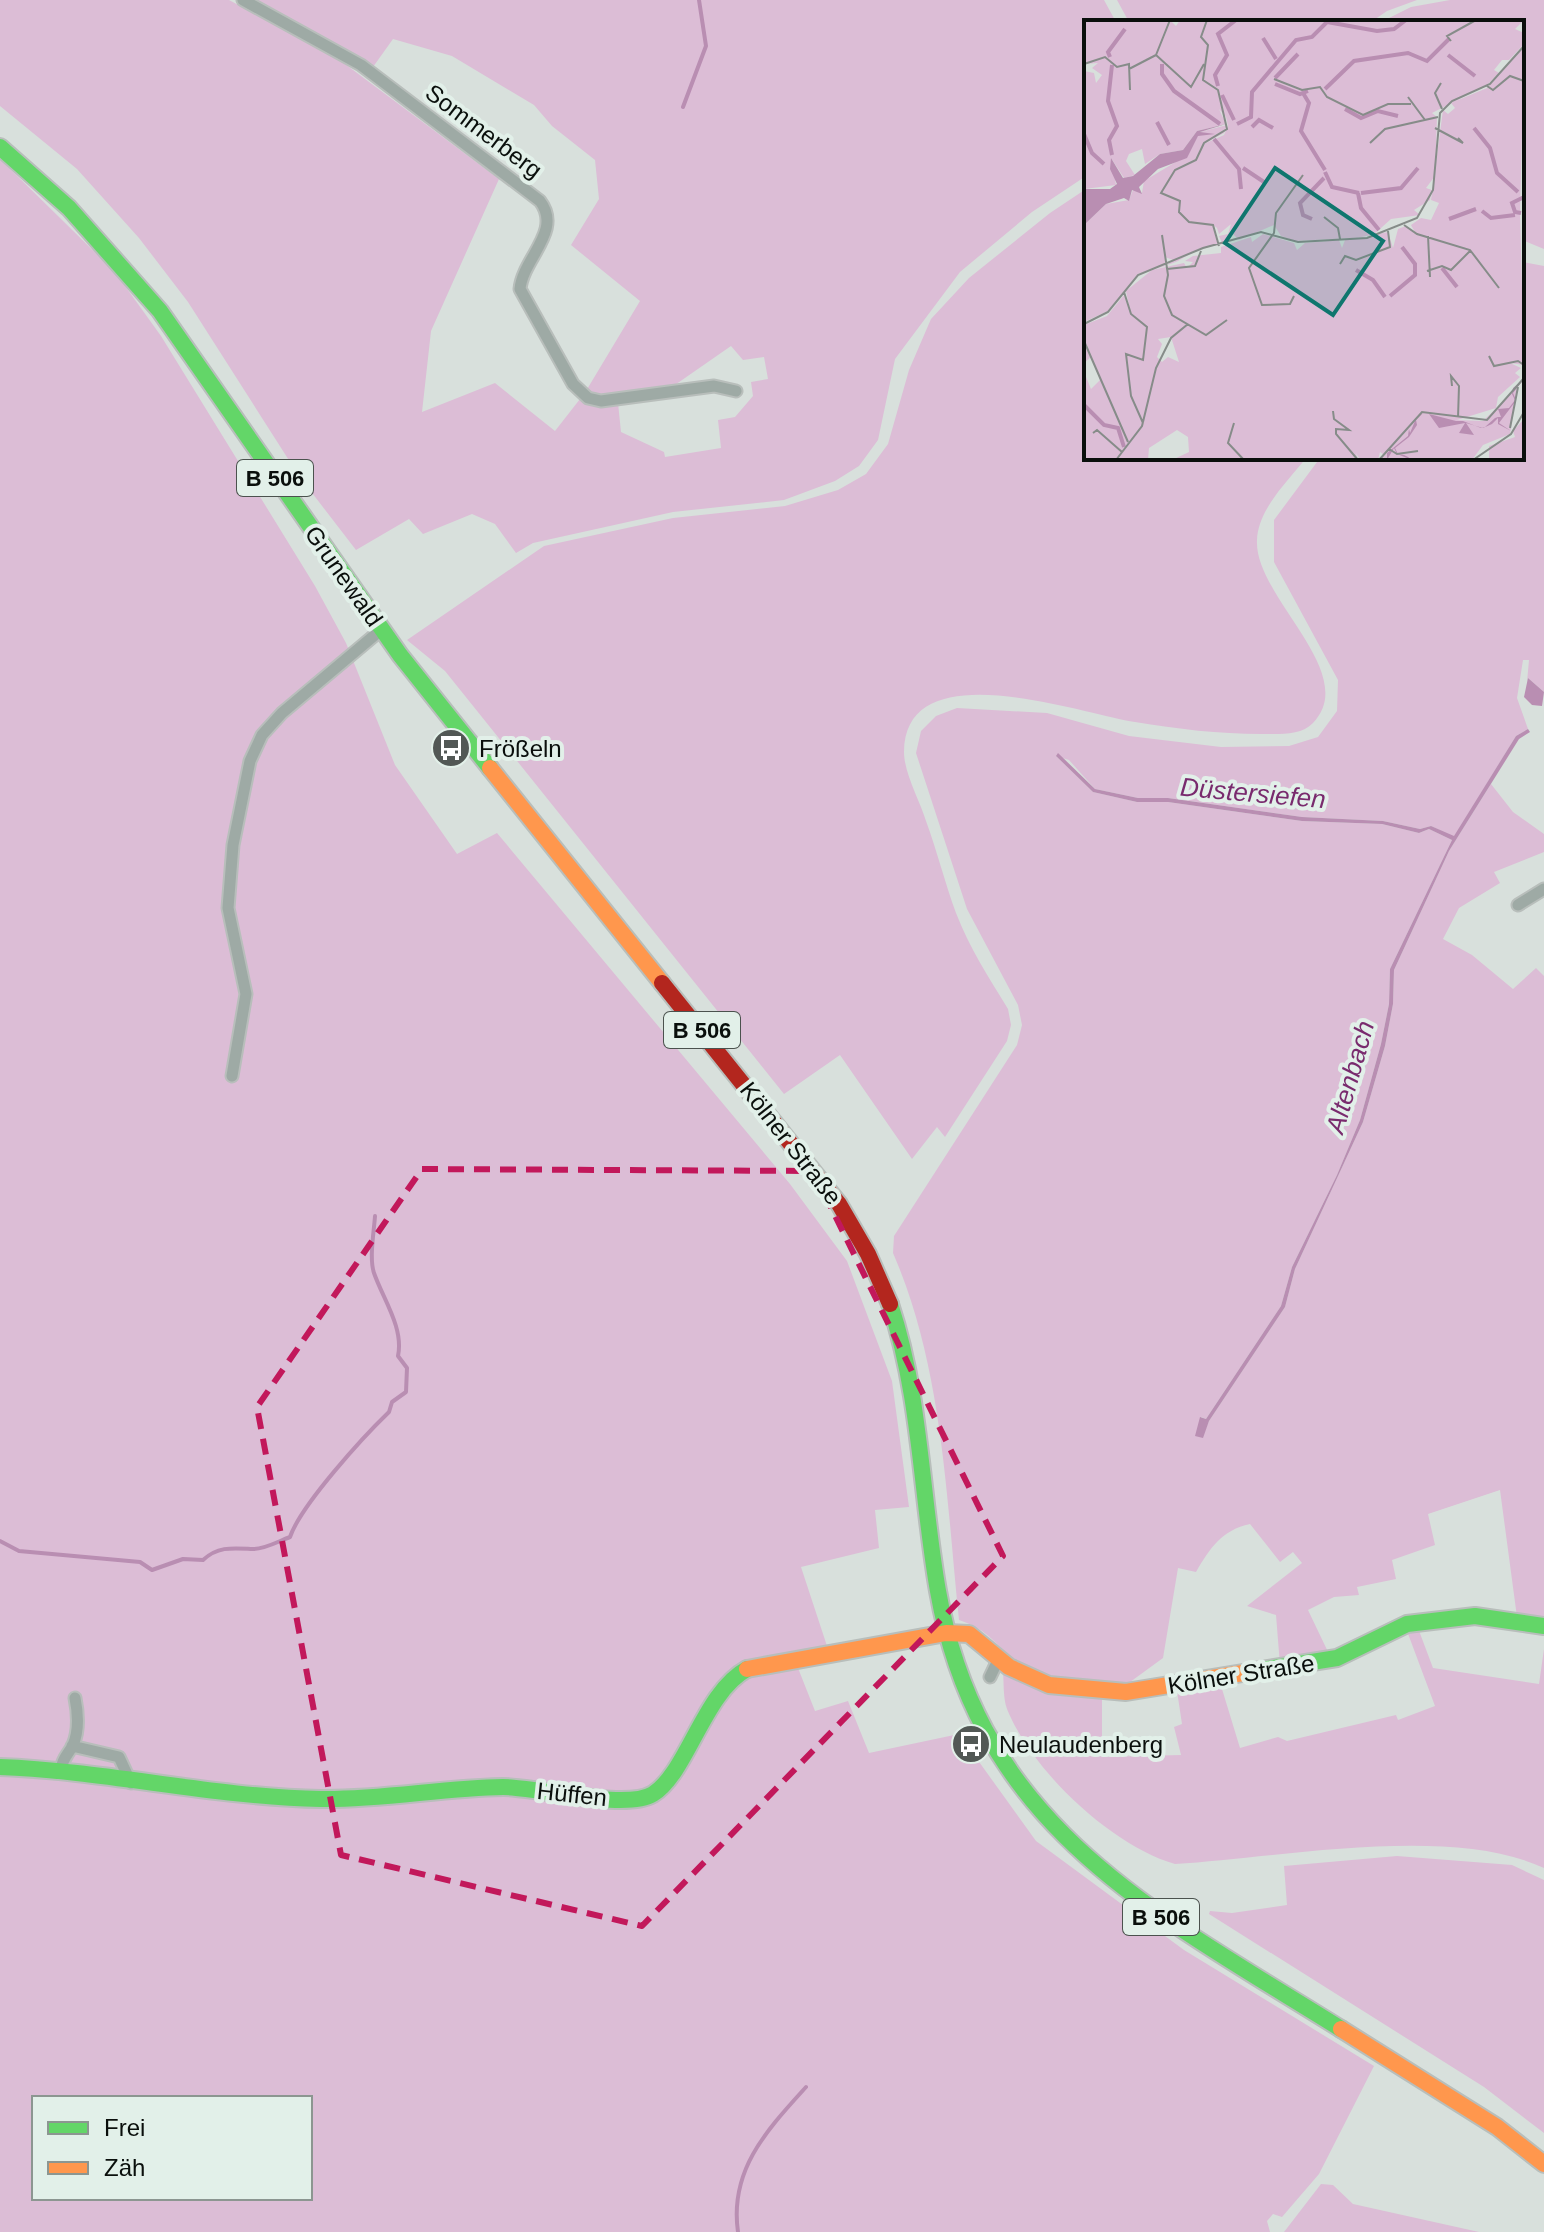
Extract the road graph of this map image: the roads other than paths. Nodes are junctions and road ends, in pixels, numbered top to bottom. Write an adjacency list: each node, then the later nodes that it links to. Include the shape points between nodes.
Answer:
1 (243, 0): 3 (street, Sommerberg, via 361,65 540,201 549,218 547,229 521,275 520,289 580,393 601,401 714,386)
2 (0, 147): 4 (main road, Grunewald / B 506, via 79,217 160,311)
3 (736, 391)
4 (382, 629): 5 (main road, Grunewald / B 506); 8 (street, via 282,713 262,735 250,761 233,845 228,908 246,994)
5 (397, 650): 10 (main road, Kölner Straße / B 506, via 839,1204 869,1255 906,1361)
6 (1544, 889): 7 (street)
7 (1518, 905)
8 (232, 1076)
9 (1544, 1626): 11 (main road, Kölner Straße, via 1475,1616 1407,1624 1337,1658 1126,1692 1049,1685 1027,1678)
10 (946, 1633): 11 (main road, Kölner Straße, via 969,1634); 17 (main road, Hüffen, via 754,1665 739,1673 709,1709 666,1781 653,1794 631,1801 505,1787 322,1799); 18 (main road, B 506, via 986,1733 1053,1827 1147,1908 1497,2127)
11 (999, 1658): 12 (street)
12 (990, 1677)
13 (75, 1698): 14 (street, via 79,1715)
14 (72, 1746): 16 (street); 17 (street, via 119,1757)
15 (0, 1767): 16 (main road, Hüffen)
16 (61, 1769): 17 (main road, Hüffen)
17 (131, 1783)
18 (1544, 2164)

